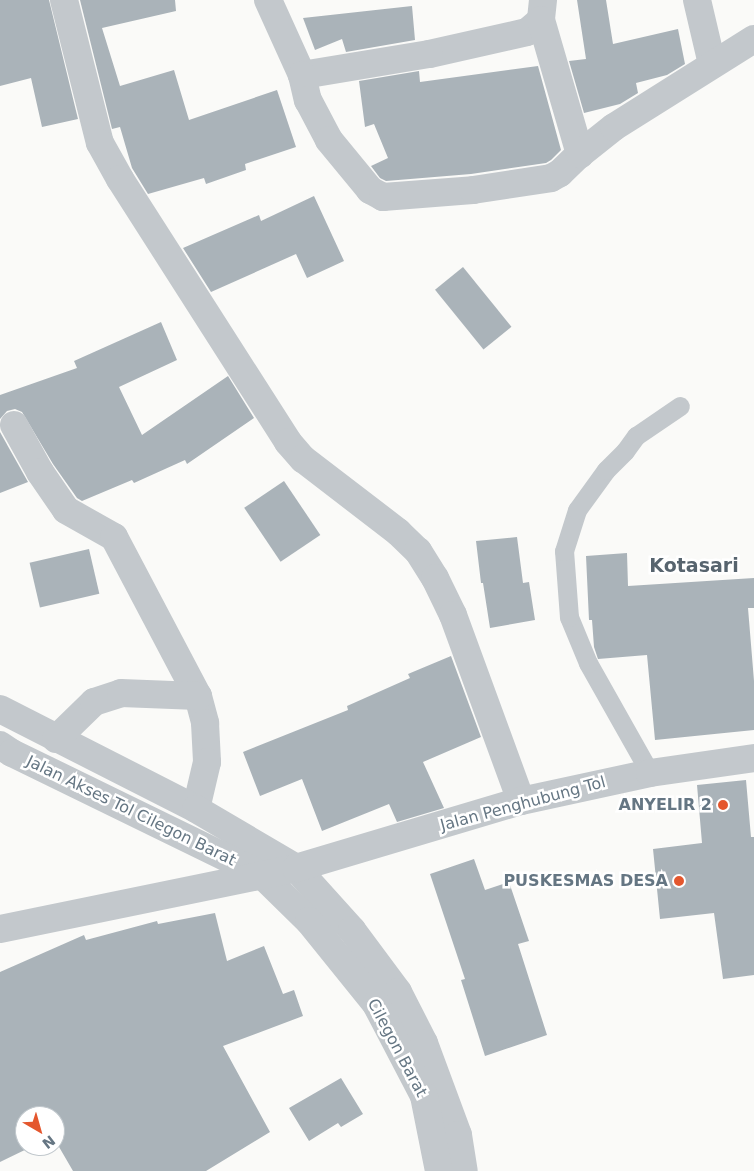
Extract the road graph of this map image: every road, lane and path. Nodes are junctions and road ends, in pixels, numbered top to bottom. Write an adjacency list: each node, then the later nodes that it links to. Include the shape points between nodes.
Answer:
1 (64, 0): 17 (street, via 100,143 120,179 288,442 303,459 418,550 453,615)
2 (268, 0): 7 (street)
3 (697, 0): 6 (street)
4 (542, 10): 7 (street, via 527,32 429,54); 8 (street)
5 (754, 39): 6 (street)
6 (712, 64): 8 (street, via 614,127)
7 (302, 75): 8 (street, via 308,100 329,140 370,190 383,198 473,190 551,178)
8 (580, 154)
9 (680, 406): 16 (lane, via 636,436 606,470 578,510 564,551 569,617 588,663)
10 (14, 425): 11 (street, via 66,510 114,537)
11 (198, 696): 13 (street, via 120,693 94,702); 18 (street, via 205,723 207,762)
12 (0, 708): 13 (street)
13 (56, 739): 18 (street)
14 (0, 745): 20 (street, Jalan Akses Tol Cilegon Barat)
15 (754, 758): 16 (street, Jalan Penghubung Tol)
16 (650, 772): 17 (street, Jalan Penghubung Tol)
17 (521, 801): 19 (street, Jalan Penghubung Tol)
18 (196, 810): 19 (street)
19 (296, 868): 20 (street, Jalan Penghubung Tol); 23 (street, via 352,930 398,992 424,1043 458,1135)
20 (262, 875): 21 (street, Jalan Penghubung Tol); 22 (street, Cilegon Barat, via 309,921 376,1004 424,1096)
21 (0, 929)
22 (439, 1171)
23 (464, 1171)

